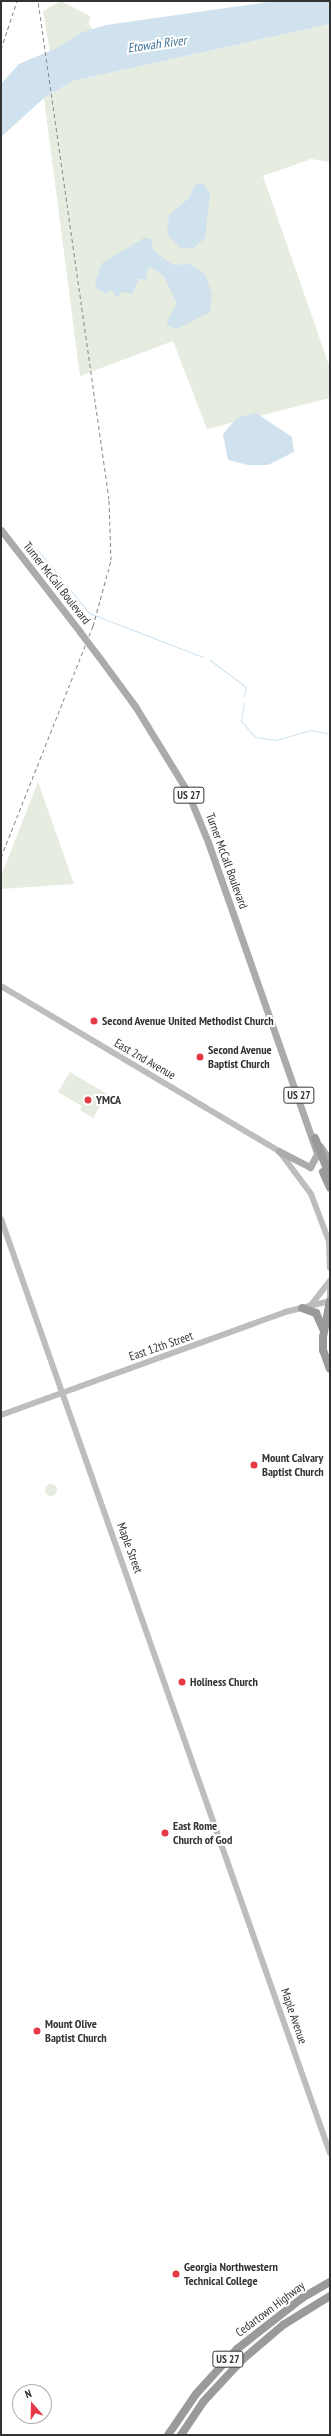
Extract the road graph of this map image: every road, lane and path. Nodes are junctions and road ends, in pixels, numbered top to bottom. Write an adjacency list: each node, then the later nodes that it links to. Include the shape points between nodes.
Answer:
1 (1, 530): 3 (main road, Turner McCall Boulevard / US 27, bridge, via 135,706 187,791)
2 (1, 986): 5 (main road, East 2nd Avenue)
3 (310, 1129): 4 (main road, Turner McCall Boulevard / US 27); 6 (main road, Turner McCall Boulevard / US 27)
4 (315, 1138): 7 (main road); 8 (highway, Turner McCall Boulevard / US 27)
5 (279, 1152): 6 (main road, via 310,1167); 11 (main road, East 2nd Avenue, via 302,1177)
6 (317, 1154): 9 (highway, Turner McCall Boulevard / US 27)
7 (330, 1161)
8 (330, 1177)
9 (330, 1188)
10 (1, 1219): 19 (main road, Maple Street)
11 (330, 1242): 12 (main road)
12 (330, 1268)
13 (330, 1282): 14 (main road); 15 (main road)
14 (330, 1301): 15 (main road, East 12th Street); 17 (highway)
15 (311, 1305): 16 (main road, East 12th Street)
16 (302, 1308): 17 (highway, via 318,1315); 19 (main road, East 12th Street)
17 (324, 1331): 18 (highway, via 323,1350)
18 (330, 1369)
19 (62, 1394): 20 (main road, East 12th Street); 21 (main road, Maple Street)
20 (1, 1415)
21 (236, 1886): 22 (main road, Maple Avenue)
22 (330, 2153)
23 (330, 2282): 25 (highway, Cedartown Highway / US 27, via 302,2298 237,2349 196,2394)
24 (327, 2297): 26 (highway, Cedartown Highway / US 27, via 302,2312 242,2360 203,2402)
25 (168, 2435)
26 (181, 2435)

